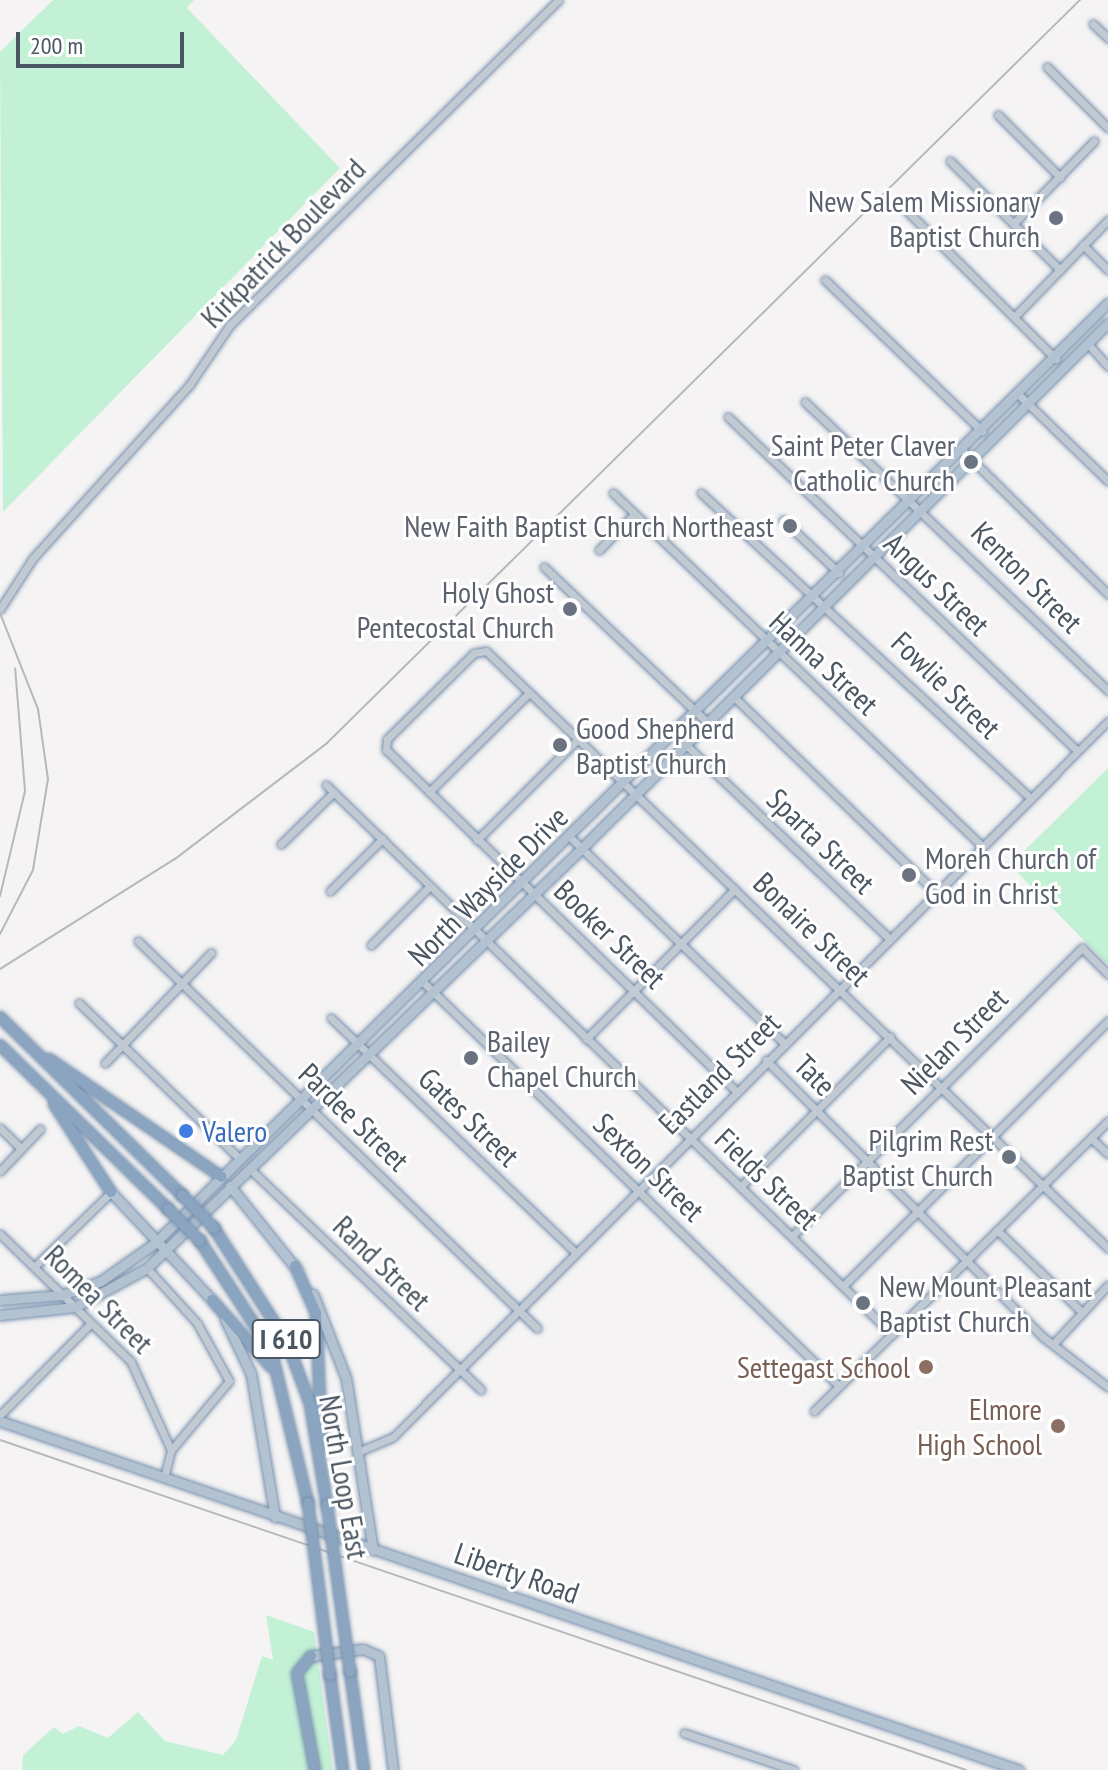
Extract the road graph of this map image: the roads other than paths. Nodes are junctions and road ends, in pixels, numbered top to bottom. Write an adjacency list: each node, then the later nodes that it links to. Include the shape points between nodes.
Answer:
1 (558, 0): 46 (street, Kirkpatrick Boulevard, via 230,325 190,384 33,558)
2 (1093, 24): 3 (street)
3 (1108, 38)
4 (1047, 67): 6 (street)
5 (998, 115): 9 (street)
6 (1108, 128)
7 (1094, 141): 9 (street)
8 (950, 161): 12 (street)
9 (1060, 177): 12 (street)
10 (906, 210): 18 (street)
11 (1108, 220): 13 (street)
12 (1013, 224): 14 (street)
13 (1083, 245): 14 (street); 15 (street)
14 (1060, 270): 18 (street)
15 (1108, 270)
16 (825, 280): 28 (street)
17 (1108, 303): 21 (main road, North Wayside Drive)
18 (1015, 316): 21 (street)
19 (1108, 323): 20 (main road, North Wayside Drive)
20 (1088, 344): 22 (street); 23 (main road, North Wayside Drive)
21 (1056, 359): 23 (main road); 24 (main road, North Wayside Drive)
22 (1108, 366)
23 (1066, 369): 26 (main road, North Wayside Drive)
24 (1019, 395): 26 (street); 28 (main road, North Wayside Drive)
25 (805, 402): 34 (street, Kenton Street)
26 (1029, 405): 30 (main road, North Wayside Drive); 31 (street)
27 (728, 417): 38 (street, Angus Street)
28 (982, 431): 29 (main road, North Wayside Drive)
29 (963, 451): 30 (street); 34 (main road, North Wayside Drive)
30 (973, 461): 35 (main road, North Wayside Drive); 43 (street)
31 (1108, 481)
32 (613, 493): 36 (street, Hanna Street)
33 (701, 493): 44 (street)
34 (911, 502): 35 (street, Kenton Street); 38 (main road, North Wayside Drive)
35 (924, 510): 40 (main road, North Wayside Drive); 49 (street, Kenton Street)
36 (634, 514): 39 (street); 47 (street, Hanna Street)
37 (783, 520): 42 (street)
38 (865, 548): 40 (street, Angus Street); 42 (main road, North Wayside Drive)
39 (599, 550)
40 (875, 558): 45 (main road, North Wayside Drive); 58 (street, Angus Street)
41 (544, 567): 52 (street)
42 (839, 573): 44 (main road, North Wayside Drive)
43 (1108, 594)
44 (812, 600): 45 (street); 47 (main road, North Wayside Drive)
45 (828, 605): 48 (main road, North Wayside Drive); 64 (street, Fowlie Street)
46 (0, 609)
47 (767, 644): 48 (street, Hanna Street); 52 (main road, North Wayside Drive)
48 (780, 651): 51 (main road, North Wayside Drive); 69 (street, Hanna Street)
49 (1108, 691)
50 (529, 693): 55 (street, Bonaire Street); 56 (street, Bonaire Street, via 480,650); 62 (street)
51 (734, 697): 54 (main road, North Wayside Drive); 75 (street)
52 (697, 713): 54 (street); 60 (main road, North Wayside Drive)
53 (1108, 721): 58 (street, Eastland Street)
54 (708, 723): 57 (main road, North Wayside Drive)
55 (577, 740): 60 (street, Bonaire Street); 67 (street)
56 (383, 745): 62 (street, Booker Street)
57 (686, 745): 63 (main road, North Wayside Drive); 79 (street, Sparta Street)
58 (1077, 751): 64 (street, Eastland Street)
59 (326, 785): 61 (street, Fields Street)
60 (624, 785): 63 (street, Bonaire Street); 65 (main road, North Wayside Drive)
61 (334, 792): 66 (street, Fields Street); 68 (street)
62 (429, 792): 67 (street, Booker Street)
63 (636, 794): 70 (main road, North Wayside Drive); 73 (street, Bonaire Street)
64 (1031, 799): 69 (street, Eastland Street)
65 (571, 838): 70 (street, Tate); 71 (main road, North Wayside Drive)
66 (382, 839): 72 (street, Fields Street); 74 (street)
67 (477, 840): 71 (street, Booker Street)
68 (281, 844)
69 (982, 846): 75 (street, Eastland Street)
70 (582, 848): 76 (main road, North Wayside Drive); 81 (street, Tate)
71 (524, 885): 76 (street, Booker Street); 77 (main road, North Wayside Drive)
72 (430, 886): 77 (street, Fields Street); 82 (street)
73 (735, 889): 81 (street); 87 (street, Bonaire Street)
74 (330, 891)
75 (935, 892): 79 (street, Eastland Street)
76 (533, 893): 78 (main road, North Wayside Drive); 89 (street, Booker Street)
77 (477, 931): 78 (street, Fields Street); 85 (main road, North Wayside Drive)
78 (486, 938): 88 (main road, North Wayside Drive); 95 (street, Fields Street)
79 (889, 938): 87 (street, Eastland Street)
80 (138, 941): 86 (street, Pardee Street)
81 (681, 944): 89 (street); 96 (street, Tate)
82 (371, 945)
83 (211, 953): 86 (street)
84 (1108, 974): 104 (street, Nielan Street, via 1082,948)
85 (424, 983): 88 (street, Sexton Street); 99 (main road, North Wayside Drive)
86 (182, 984): 98 (street); 107 (street, Pardee Street)
87 (839, 988): 94 (street, Bonaire Street); 96 (street, Eastland Street)
88 (433, 991): 100 (main road, North Wayside Drive); 126 (street, Sexton Street)
89 (634, 992): 95 (street); 106 (street, Booker Street)
90 (79, 1003): 98 (street)
91 (331, 1018): 99 (street, Gates Street)
92 (3, 1020): 101 (highway, North Loop East / I 610)
93 (1108, 1021): 113 (street)
94 (890, 1037): 104 (street, Bonaire Street); 109 (street)
95 (586, 1039): 114 (street, Fields Street)
96 (783, 1042): 102 (street, Eastland Street)
97 (0, 1045): 105 (highway, North Loop East / I 610)
98 (122, 1045): 103 (street); 118 (street)
99 (361, 1046): 100 (street, Gates Street); 107 (main road, North Wayside Drive)
100 (369, 1054): 108 (main road, North Wayside Drive); 134 (street, Gates Street)
101 (40, 1055): 122 (highway); 162 (highway, North Loop East / I 610, bridge, via 214,1228 287,1342)
102 (766, 1060): 106 (street, Eastland Street); 109 (street, Tate)
103 (105, 1063)
104 (942, 1087): 113 (street, Bonaire Street); 119 (street, Nielan Street)
105 (44, 1089): 127 (highway); 157 (highway, North Loop East / I 610, bridge, via 200,1241 260,1327)
106 (735, 1090): 114 (street, Eastland Street)
107 (302, 1100): 108 (street, Pardee Street); 118 (main road, North Wayside Drive)
108 (312, 1110): 120 (main road, North Wayside Drive); 146 (street, Pardee Street)
109 (817, 1111): 119 (street, Tate); 123 (street)
110 (1108, 1121): 115 (street)
111 (0, 1128): 116 (street)
112 (40, 1129): 116 (street)
113 (992, 1136): 124 (street, Bonaire Street); 128 (street)
114 (689, 1137): 123 (street, Fields Street); 126 (street, Eastland Street)
115 (1091, 1138): 117 (street); 124 (street)
116 (21, 1148): 121 (street)
117 (1108, 1154)
118 (240, 1159): 122 (main road, North Wayside Drive)
119 (868, 1160): 128 (street, Tate); 131 (street, Nielan Street)
120 (251, 1170): 125 (main road, North Wayside Drive); 153 (street, Rand Street)
121 (0, 1171)
122 (222, 1177): 125 (main road); 132 (main road, North Wayside Drive)
123 (741, 1186): 131 (street, Fields Street)
124 (1044, 1186): 129 (street); 133 (street, Bonaire Street)
125 (232, 1188): 135 (main road, North Wayside Drive); 137 (main road)
126 (636, 1188): 134 (street, Eastland Street); 154 (street, Sexton Street)
127 (111, 1192): 132 (main road); 138 (street)
128 (919, 1210): 136 (street, Tate); 141 (street)
129 (997, 1230): 136 (street); 147 (street)
130 (0, 1234): 138 (street, Romea Street)
131 (792, 1236): 141 (street, Fields Street)
132 (155, 1243): 135 (main road); 142 (main road, North Wayside Drive, via 101,1281)
133 (1108, 1248)
134 (574, 1251): 146 (street, Eastland Street)
135 (164, 1252): 139 (main road, North Wayside Drive); 144 (main road)
136 (969, 1258): 151 (street); 152 (street, Tate)
137 (295, 1266): 161 (main road, via 335,1343); 162 (highway, via 319,1338)
138 (34, 1267): 142 (street, Romea Street)
139 (147, 1268): 145 (main road, North Wayside Drive); 160 (street, via 197,1323 229,1381)
140 (1108, 1285): 147 (street)
141 (843, 1286): 151 (street, Fields Street)
142 (62, 1295): 143 (main road, North Wayside Drive); 145 (street, Romea Street)
143 (0, 1300)
144 (212, 1300): 157 (highway, via 264,1353); 164 (main road, via 251,1374)
145 (75, 1307): 148 (main road, North Wayside Drive); 149 (street, Romea Street)
146 (517, 1308): 150 (street, Pardee Street); 153 (street, Eastland Street)
147 (1082, 1312): 152 (street)
148 (0, 1315)
149 (91, 1323): 159 (street); 160 (street, Romea Street, via 144,1379)
150 (537, 1328)
151 (892, 1334): 154 (street)
152 (1054, 1343): 155 (street, Tate)
153 (458, 1368): 156 (street, Rand Street); 161 (street, Eastland Street, via 393,1437)
154 (839, 1386): 158 (street)
155 (1108, 1387)
156 (481, 1390)
157 (291, 1410): 169 (highway, North Loop East / I 610, bridge)
158 (814, 1411)
159 (0, 1418): 163 (main road, Liberty Road)
160 (171, 1450): 163 (street)
161 (360, 1451): 165 (main road)
162 (323, 1467): 170 (highway, North Loop East / I 610, bridge)
163 (164, 1478): 164 (main road, Liberty Road)
164 (275, 1517): 165 (main road, Liberty Road)
165 (373, 1550): 173 (main road, Liberty Road)
166 (311, 1656): 168 (highway, via 297,1673); 171 (main road, via 363,1649 379,1656)
167 (684, 1733): 172 (street)
168 (315, 1770)
169 (343, 1770)
170 (364, 1770)
171 (393, 1770)
172 (794, 1770)
173 (1019, 1770)

